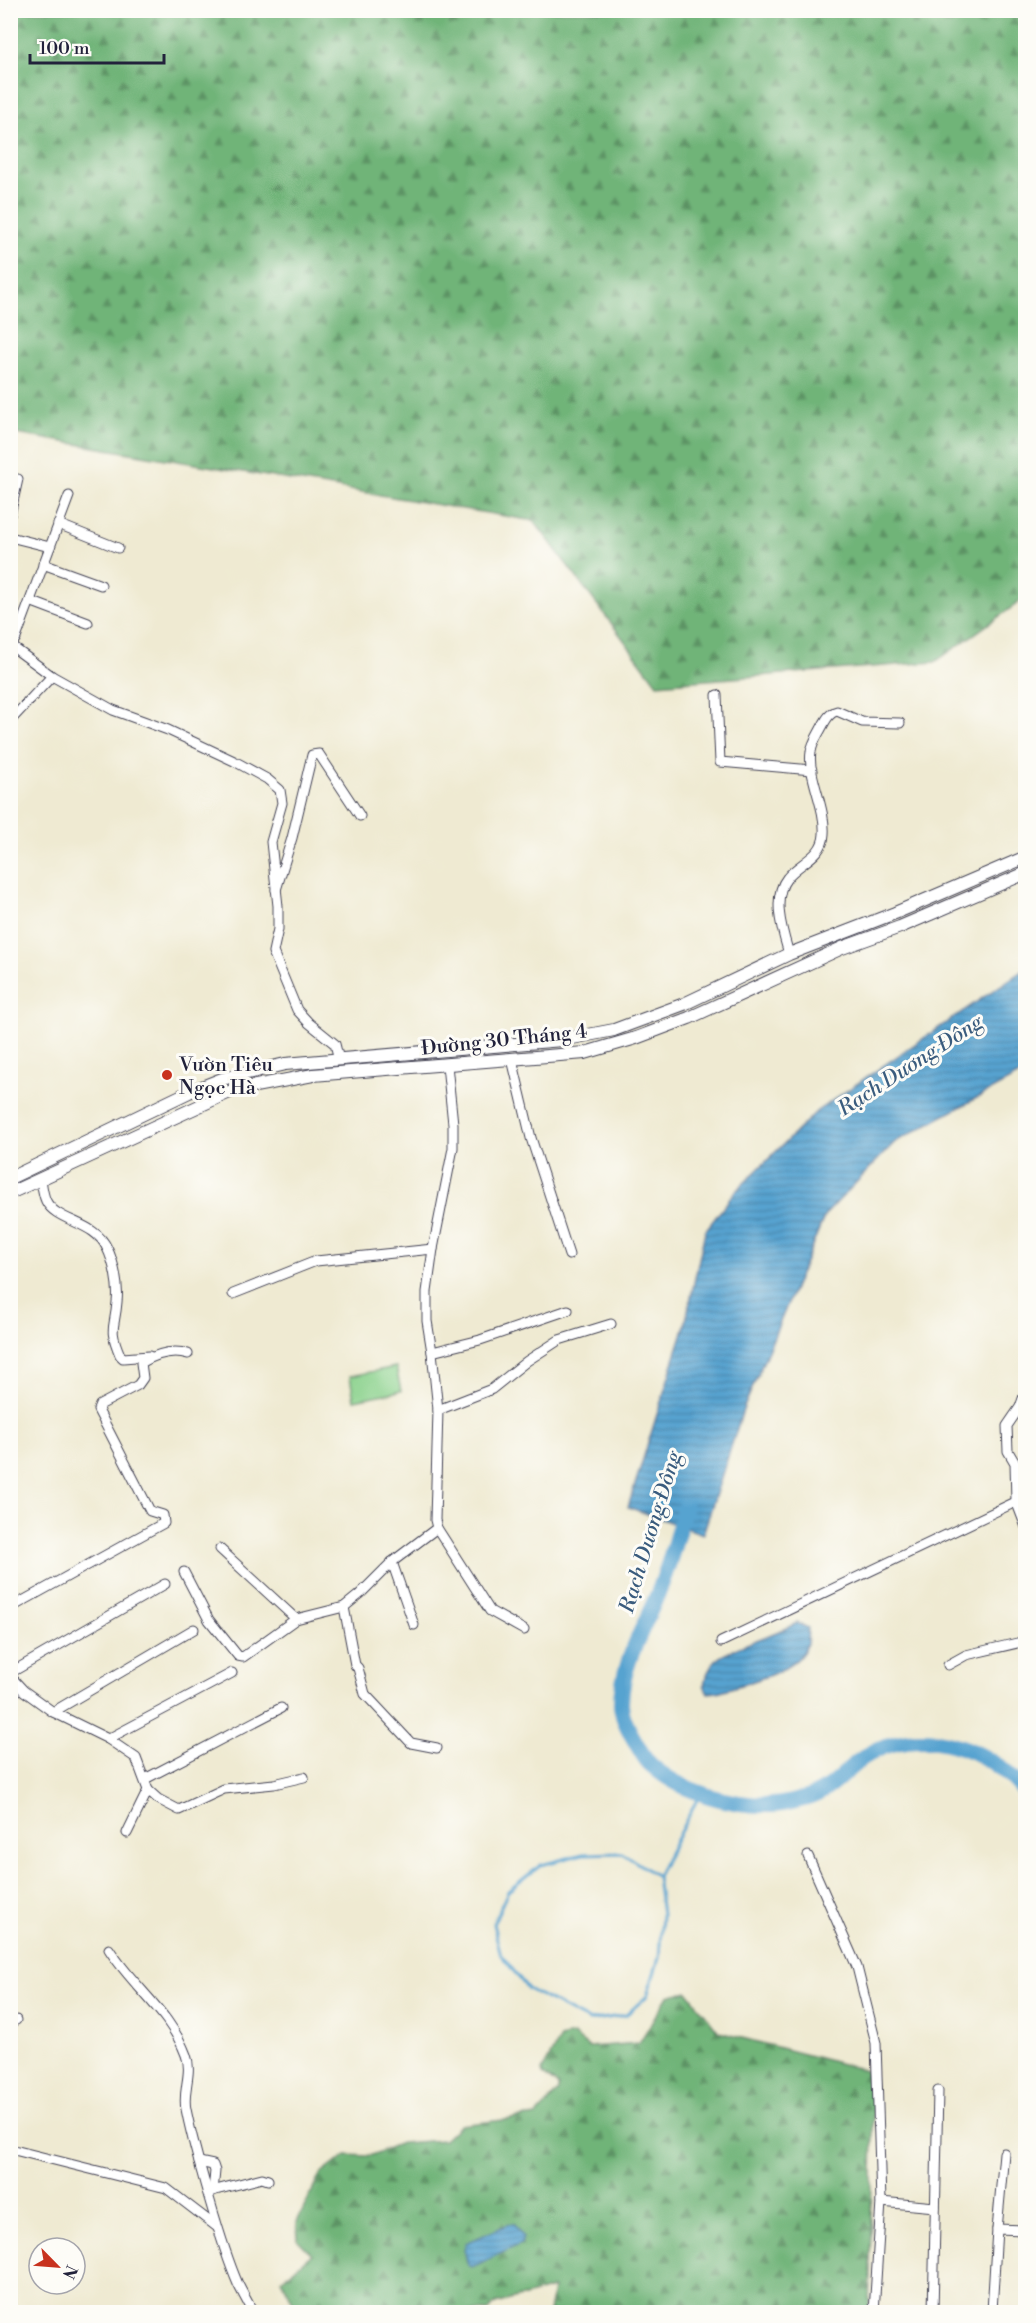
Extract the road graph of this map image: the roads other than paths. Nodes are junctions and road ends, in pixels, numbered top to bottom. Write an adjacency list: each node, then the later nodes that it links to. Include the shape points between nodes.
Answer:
1 (18, 479): 3 (street)
2 (69, 496): 4 (street)
3 (10, 515)
4 (58, 524): 6 (street); 7 (street)
5 (10, 537): 6 (street)
6 (50, 547): 8 (street)
7 (118, 548)
8 (43, 564): 9 (street); 10 (street)
9 (102, 585)
10 (30, 601): 11 (street); 12 (street)
11 (88, 623)
12 (11, 645): 13 (street)
13 (52, 676): 15 (street); 21 (street, via 113,710 168,730 275,784 282,795 271,842)
14 (717, 694): 17 (street, via 720,762)
15 (10, 721)
16 (900, 723): 17 (street, via 862,722 833,712 813,743)
17 (812, 770): 24 (street, via 821,801 824,833 816,854 787,877 782,887 781,918)
18 (360, 816): 21 (street, via 319,754 312,755)
19 (1026, 857): 22 (main road, Đường 30 Tháng 4)
20 (1026, 873): 23 (main road, Đường 30 Tháng 4)
21 (276, 891): 29 (street, via 278,929 273,952 277,964 297,1010 335,1044)
22 (895, 913): 23 (main road); 24 (main road, Đường 30 Tháng 4)
23 (900, 927): 26 (main road, Đường 30 Tháng 4, via 842,948)
24 (789, 954): 25 (main road, Đường 30 Tháng 4)
25 (684, 1004): 26 (main road); 27 (main road, Đường 30 Tháng 4, via 604,1032)
26 (689, 1018): 28 (main road, Đường 30 Tháng 4, via 585,1053)
27 (446, 1052): 29 (main road, Đường 30 Tháng 4); 30 (main road)
28 (512, 1059): 30 (main road, Đường 30 Tháng 4); 39 (street, via 531,1138)
29 (339, 1060): 31 (main road, Đường 30 Tháng 4, via 259,1069)
30 (447, 1065): 32 (main road, Đường 30 Tháng 4, via 274,1081 234,1090); 38 (street, via 453,1148)
31 (189, 1092): 32 (main road); 33 (main road, Đường 30 Tháng 4)
32 (195, 1107): 34 (main road, Đường 30 Tháng 4)
33 (76, 1147): 34 (main road); 35 (main road, Đường 30 Tháng 4)
34 (82, 1160): 36 (main road, Đường 30 Tháng 4)
35 (10, 1178)
36 (41, 1179): 37 (main road, Đường 30 Tháng 4); 45 (street, via 49,1206 95,1232 106,1245 117,1301 111,1331 120,1355)
37 (10, 1193)
38 (433, 1249): 40 (street, via 316,1261); 43 (street, via 427,1292)
39 (569, 1255)
40 (233, 1294)
41 (568, 1310): 43 (street)
42 (611, 1324): 47 (street, via 559,1340 492,1389)
43 (432, 1352): 47 (street)
44 (188, 1354): 45 (street, via 179,1351)
45 (152, 1357): 59 (street, via 141,1363 143,1378 138,1385 100,1405 98,1410 150,1511 163,1515 164,1523)
46 (1026, 1390): 49 (street, via 1020,1407 1006,1426 1008,1451)
47 (438, 1410): 52 (street, via 434,1509)
48 (1026, 1458): 49 (street)
49 (1015, 1463): 51 (street)
50 (1026, 1497): 51 (street)
51 (1016, 1501): 53 (street); 65 (street)
52 (437, 1527): 55 (street); 63 (street, via 490,1611)
53 (1026, 1527)
54 (220, 1549): 60 (street)
55 (392, 1562): 58 (street); 61 (street)
56 (184, 1572): 60 (street, via 209,1620 238,1656 243,1657)
57 (165, 1584): 68 (street)
58 (345, 1607): 60 (street); 72 (street, via 363,1691 411,1743)
59 (10, 1608)
60 (296, 1619)
61 (414, 1625)
62 (194, 1629): 70 (street)
63 (524, 1630)
64 (1026, 1641): 66 (street, via 966,1655)
65 (721, 1642)
66 (948, 1665)
67 (232, 1673): 71 (street)
68 (10, 1675): 70 (street)
69 (281, 1708): 74 (street)
70 (53, 1712): 71 (street)
71 (108, 1739): 74 (street, via 136,1758)
72 (437, 1748)
73 (304, 1777): 75 (street, via 224,1789 179,1810)
74 (145, 1779): 75 (street)
75 (148, 1790): 76 (street)
76 (127, 1833)
77 (808, 1856): 84 (street, via 857,1967 876,2043)
78 (110, 1949): 83 (street, via 136,1986 159,2008 187,2058 185,2106)
79 (938, 2091): 85 (street)
80 (10, 2149): 86 (street, via 166,2188)
81 (1004, 2153): 87 (street)
82 (268, 2180): 83 (street, via 262,2178)
83 (210, 2192): 86 (street)
84 (881, 2202): 85 (street); 91 (street)
85 (935, 2207): 92 (street)
86 (217, 2227): 90 (street)
87 (997, 2229): 88 (street); 89 (street)
88 (1026, 2230)
89 (992, 2311)
90 (253, 2313)
91 (874, 2313)
92 (933, 2313)

